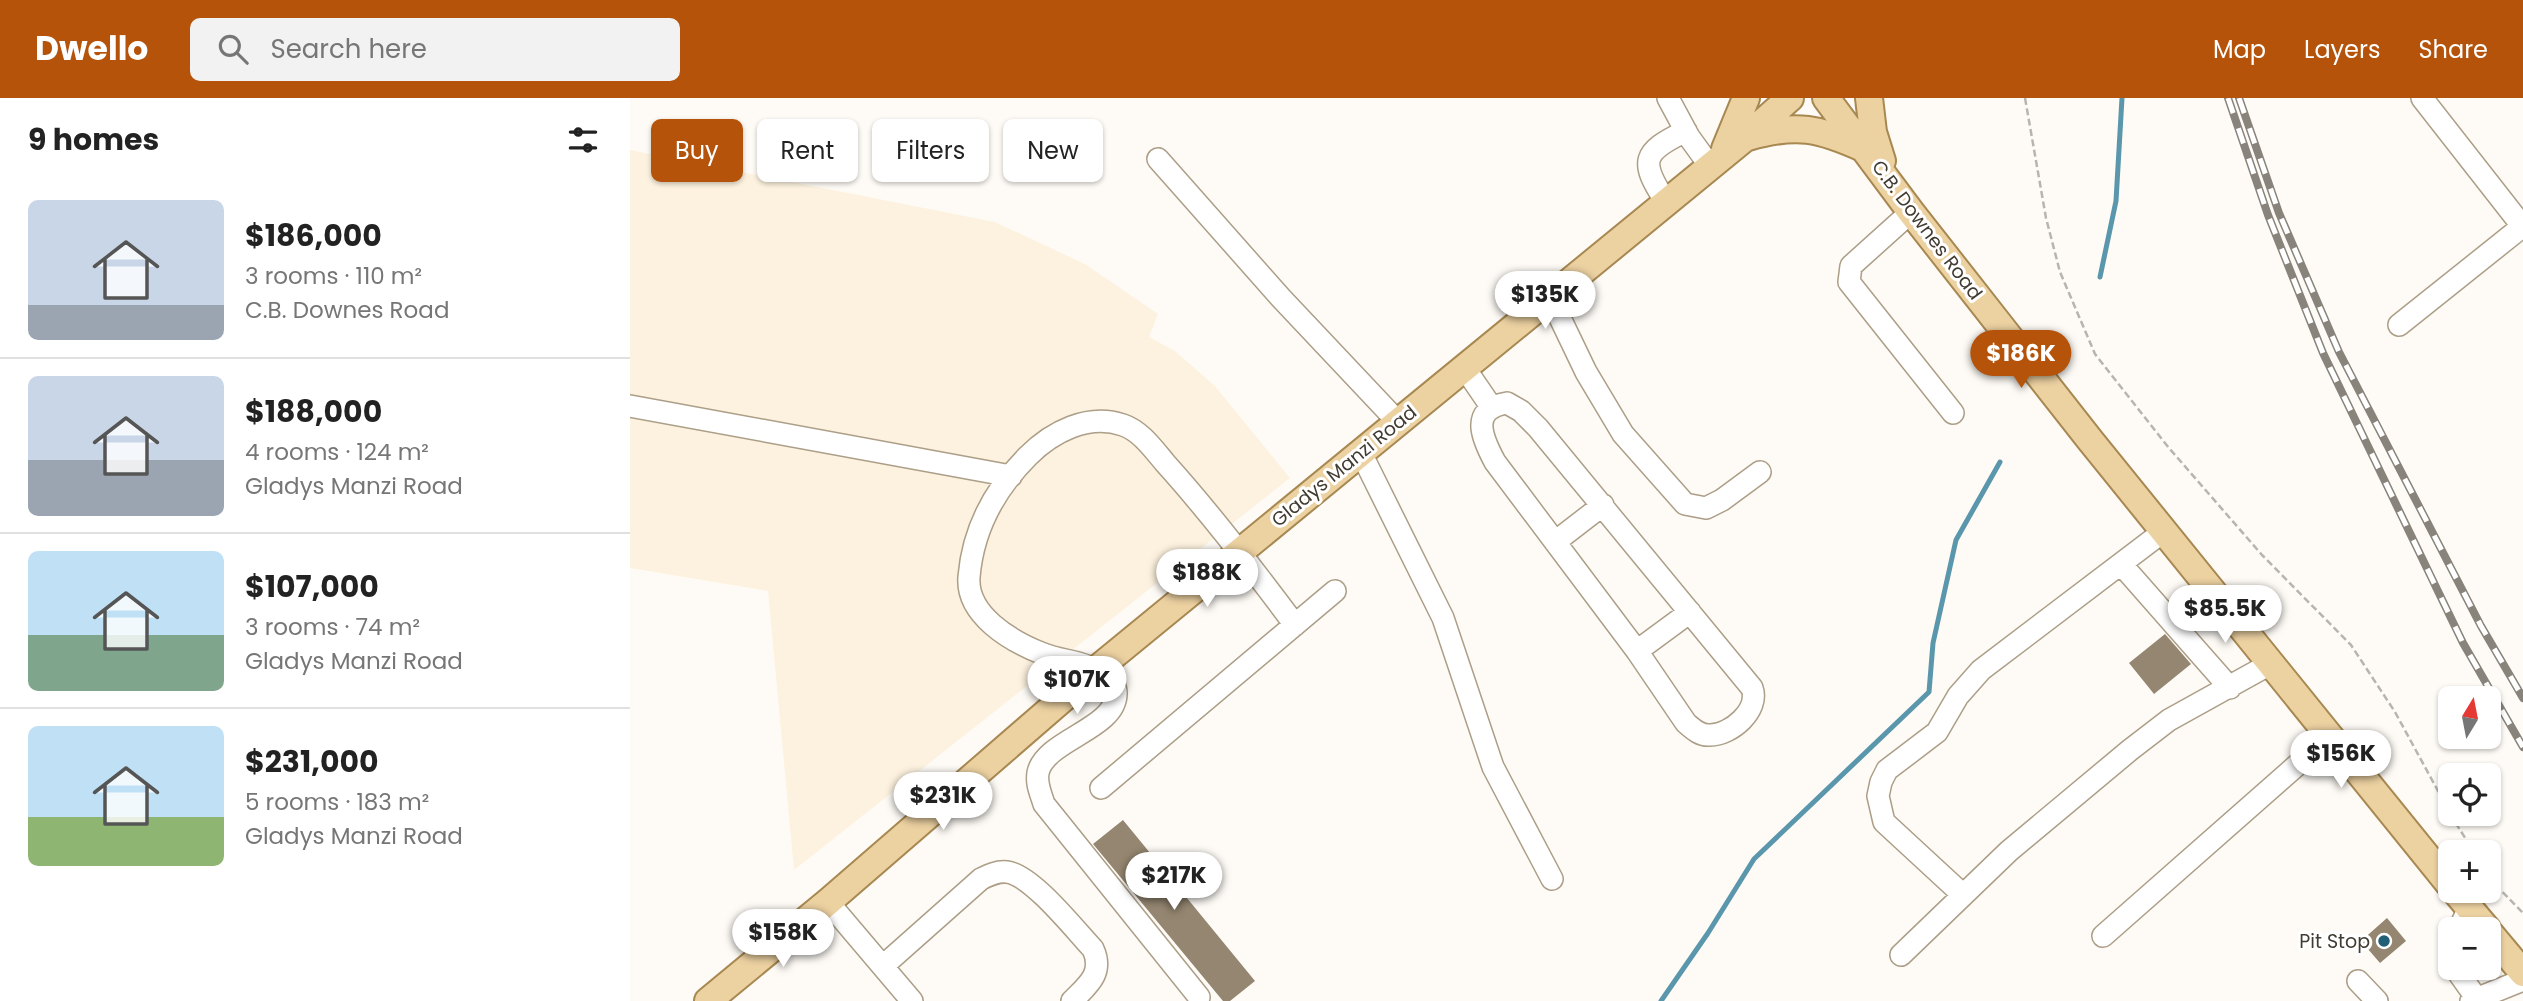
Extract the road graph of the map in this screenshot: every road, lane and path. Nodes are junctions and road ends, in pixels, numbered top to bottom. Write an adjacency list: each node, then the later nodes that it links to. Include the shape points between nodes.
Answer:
1 (1668, 98): 8 (street)
2 (1746, 98): 12 (main road)
3 (1790, 98): 9 (main road, Gladys Manzi Road)
4 (1826, 98): 10 (main road, C.B. Downes Road)
5 (1869, 98): 13 (main road)
6 (2025, 98): 41 (path, via 2060,272 2095,354 2262,555 2351,645 2395,712)
7 (2422, 98): 16 (street)
8 (1686, 131): 12 (street); 14 (street, via 1662,142 1650,157 1649,173)
9 (1745, 138): 10 (main road, via 1809,129); 12 (main road, Gladys Manzi Road)
10 (1867, 150): 13 (main road, C.B. Downes Road)
11 (1158, 159): 23 (street)
12 (1715, 162): 14 (main road, Gladys Manzi Road)
13 (1886, 175): 15 (main road, C.B. Downes Road)
14 (1666, 202): 17 (main road, Gladys Manzi Road)
15 (1911, 212): 22 (street, via 1851,266 1849,282); 28 (main road, C.B. Downes Road)
16 (2523, 227): 18 (street)
17 (1549, 298): 19 (main road, Gladys Manzi Road); 25 (street, via 1623,434 1685,504 1706,508)
18 (2399, 325)
19 (1464, 367): 21 (street); 23 (main road, Gladys Manzi Road)
20 (630, 406): 26 (street)
21 (1492, 408): 27 (street, via 1507,403 1521,411); 29 (street, via 1481,426 1483,439)
22 (1953, 413)
23 (1398, 422): 24 (main road, Gladys Manzi Road)
24 (1361, 453): 30 (main road, Gladys Manzi Road); 43 (street, via 1443,618 1493,767)
25 (1760, 472)
26 (1011, 476): 30 (street, via 1044,441 1072,427 1090,421 1126,425 1148,444); 37 (street, via 992,500 975,544 969,579 976,606 987,620 1043,654)
27 (1603, 505): 29 (street); 33 (street)
28 (2164, 531): 31 (street); 36 (main road, C.B. Downes Road)
29 (1555, 542): 35 (street)
30 (1240, 551): 34 (street); 37 (main road, Gladys Manzi Road)
31 (2121, 564): 38 (street); 45 (street, via 1981,670 1958,696 1937,732 1887,770 1881,782 1878,796 1884,822)
32 (1335, 591): 34 (street)
33 (1690, 612): 35 (street); 35 (street, via 1752,688 1750,711 1735,724 1710,735 1695,731)
34 (1295, 625): 40 (street)
35 (1637, 651)
36 (2270, 664): 38 (street); 39 (main road, C.B. Downes Road)
37 (1097, 669): 46 (main road, Gladys Manzi Road); 56 (street, via 1115,685 1115,701 1097,722 1040,765 1041,796)
38 (2230, 688): 45 (street, via 2159,727)
39 (2329, 737): 42 (main road, C.B. Downes Road); 48 (street)
40 (1101, 788)
41 (2438, 792)
42 (2438, 870)
43 (1552, 879)
44 (2501, 890): 47 (path)
45 (1962, 894): 50 (street)
46 (828, 902): 51 (street); 58 (main road, Gladys Manzi Road)
47 (2523, 913)
48 (2103, 936)
49 (2501, 946): 52 (main road)
50 (1901, 955)
51 (883, 966): 59 (street); 60 (street, via 981,879 1007,872 1024,877 1093,949 1098,960 1094,977)
52 (2523, 973)
53 (2462, 980): 57 (street)
54 (2523, 980): 57 (street)
55 (2358, 981): 61 (street)
56 (1199, 997)
57 (2474, 1000)
58 (708, 1001)
59 (912, 1001)
60 (1072, 1001)
61 (2376, 1001)

